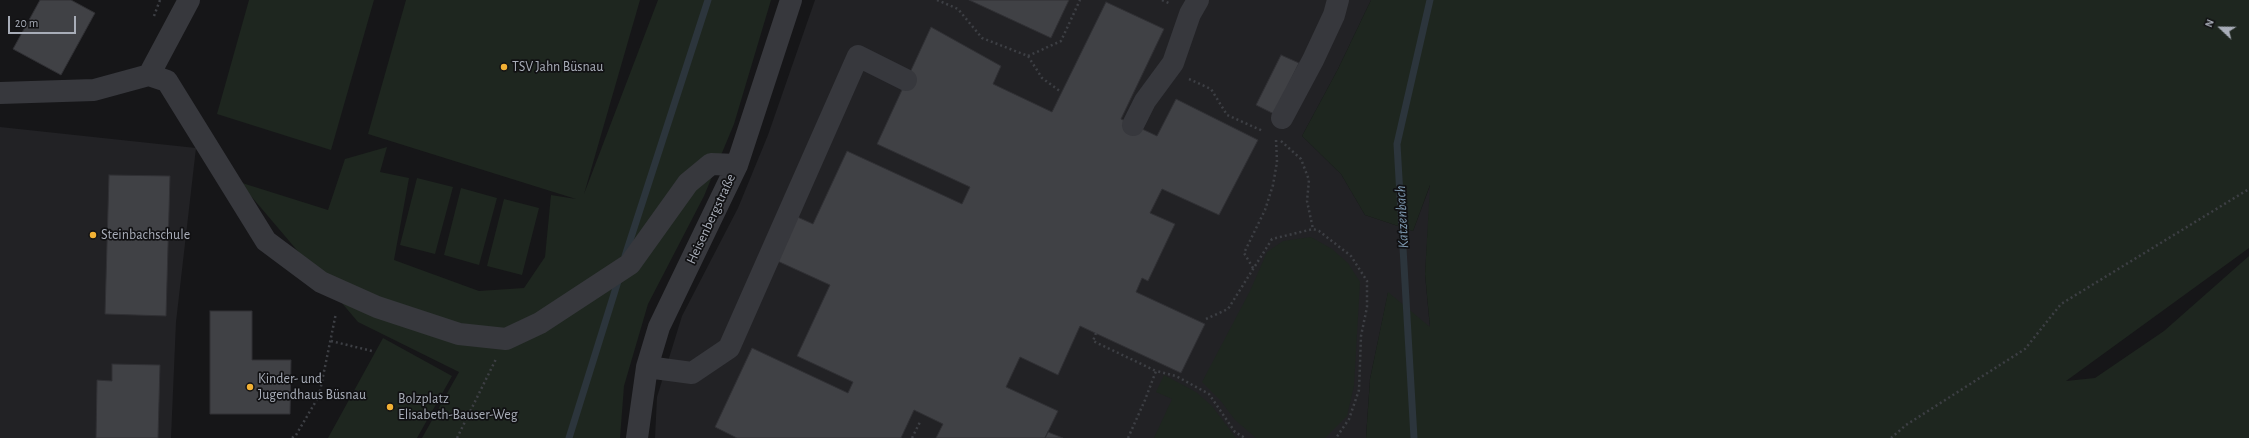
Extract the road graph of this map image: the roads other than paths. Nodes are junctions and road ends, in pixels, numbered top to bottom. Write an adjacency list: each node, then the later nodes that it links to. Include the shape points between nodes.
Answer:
1 (189, 0): 5 (street)
2 (791, 0): 10 (street, Heisenbergstraße)
3 (1198, 0): 8 (street, via 1190,14 1172,63 1145,101)
4 (1338, 0): 9 (street, via 1313,60)
5 (149, 75): 7 (street, via 94,90); 10 (street, via 167,81 266,241 321,282 377,307 459,334 506,339 540,323 630,264 688,183 711,164)
6 (906, 80): 11 (street, via 858,56 729,348 692,373)
7 (0, 93)
8 (1133, 124)
9 (1279, 127)
10 (736, 165): 11 (street, Heisenbergstraße, via 660,327)
11 (647, 367): 12 (street, Heisenbergstraße)
12 (637, 438)

